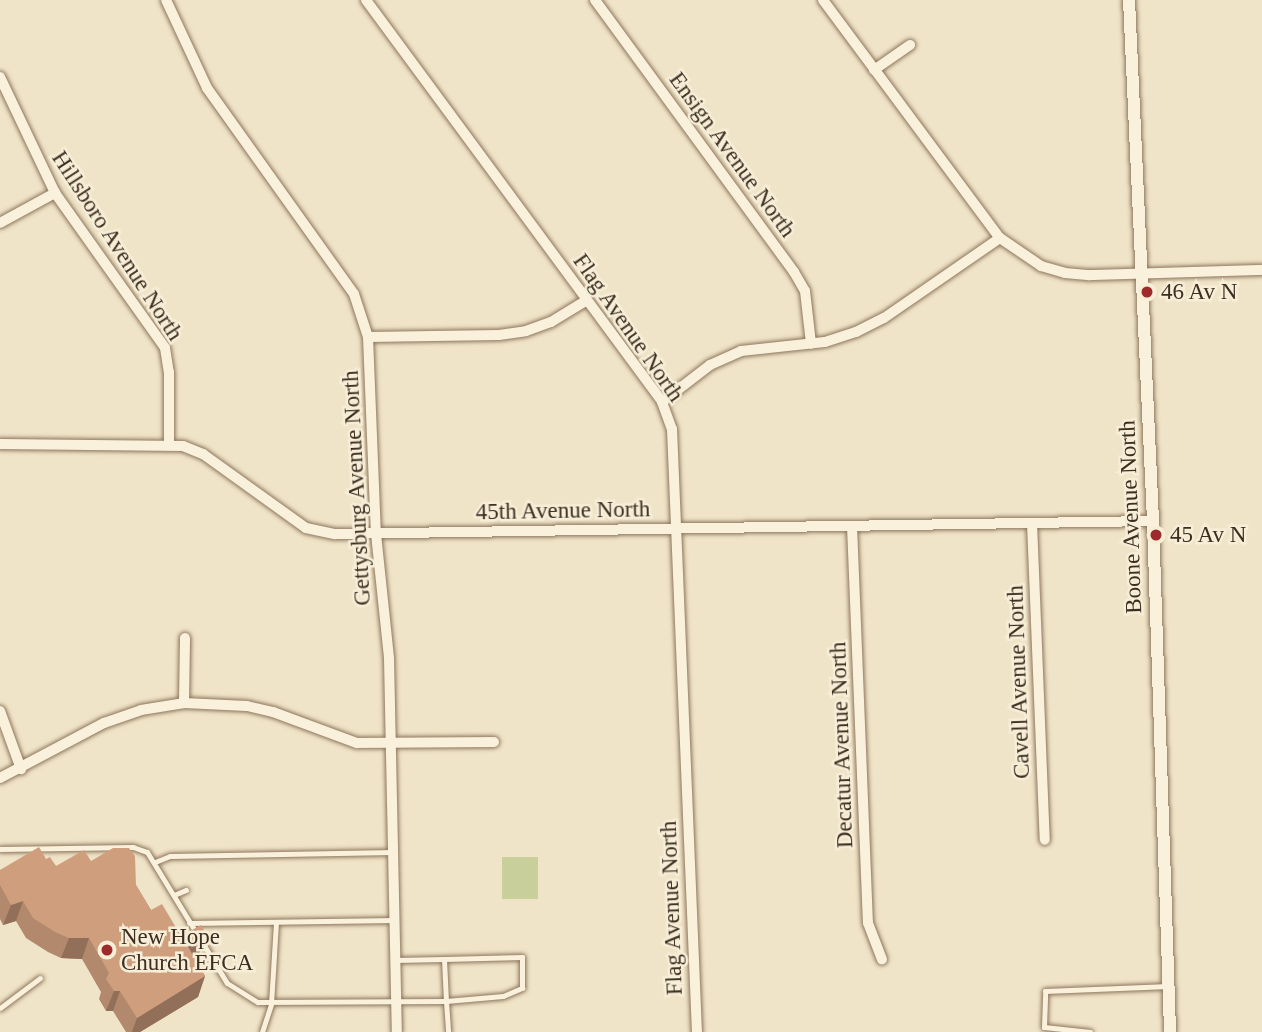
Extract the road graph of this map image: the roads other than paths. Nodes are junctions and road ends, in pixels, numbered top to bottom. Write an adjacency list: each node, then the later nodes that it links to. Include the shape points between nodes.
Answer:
1 (166, 0): 15 (street, Gettysburg Avenue North, via 207,88 355,294)
2 (366, 0): 14 (street, Flag Avenue North)
3 (595, 0): 16 (street, Ensign Avenue North, via 805,291)
4 (822, 0): 7 (street)
5 (1129, 0): 13 (street, Boone Avenue North)
6 (909, 45): 7 (street)
7 (874, 70): 11 (street)
8 (0, 77): 9 (street, Hillsboro Avenue North)
9 (55, 192): 10 (street); 19 (street, Hillsboro Avenue North, via 165,348)
10 (0, 223)
11 (1000, 238): 13 (street, via 1041,266 1065,273); 16 (street, via 884,318 856,332)
12 (1262, 270): 13 (street)
13 (1141, 273): 20 (street, Boone Avenue North)
14 (587, 300): 15 (street, via 526,331); 17 (street, Flag Avenue North)
15 (368, 337): 24 (street, Gettysburg Avenue North)
16 (811, 344): 17 (street, via 733,354 710,365)
17 (662, 402): 23 (street, Flag Avenue North, via 674,445)
18 (0, 444): 19 (street, 45th Avenue North)
19 (169, 444): 24 (street, 45th Avenue North, via 203,454 306,528)
20 (1153, 521): 21 (street, 45th Avenue North); 45 (street, Boone Avenue North)
21 (1031, 523): 22 (street, 45th Avenue North); 32 (street, Cavell Avenue North)
22 (852, 526): 23 (street, 45th Avenue North); 42 (street, Decatur Avenue North, via 868,923)
23 (676, 529): 24 (street, 45th Avenue North); 53 (street, Flag Avenue North)
24 (376, 534): 29 (street, Gettysburg Avenue North, via 389,658)
25 (185, 638): 26 (street)
26 (184, 703): 29 (street, via 247,706 341,739); 30 (street, via 141,710 104,723)
27 (0, 711): 30 (street)
28 (494, 742): 29 (street)
29 (391, 744): 34 (street, Gettysburg Avenue North)
30 (21, 769): 31 (street)
31 (0, 778)
32 (1045, 840)
33 (0, 849): 35 (lane, via 133,847 147,852)
34 (394, 852): 35 (lane, via 170,856); 38 (street, Gettysburg Avenue North)
35 (155, 862): 37 (lane)
36 (186, 890): 37 (lane)
37 (174, 895): 40 (lane)
38 (395, 920): 39 (lane); 43 (street, Gettysburg Avenue North)
39 (276, 922): 40 (lane); 48 (lane)
40 (190, 923): 48 (lane, via 227,983 258,1002)
41 (444, 959): 43 (lane); 47 (lane); 47 (lane, via 522,957 522,988 503,996)
42 (882, 959)
43 (396, 960): 46 (street, Gettysburg Avenue North)
44 (40, 978): 49 (lane)
45 (1169, 986): 54 (lane, via 1045,991 1044,1027); 55 (street, Boone Avenue North)
46 (396, 1001): 47 (lane); 48 (lane); 51 (street, Gettysburg Avenue North)
47 (446, 1001): 52 (lane)
48 (271, 1003): 50 (lane)
49 (0, 1008)
50 (262, 1032)
51 (397, 1032)
52 (448, 1032)
53 (697, 1032)
54 (1090, 1032)
55 (1170, 1032)

